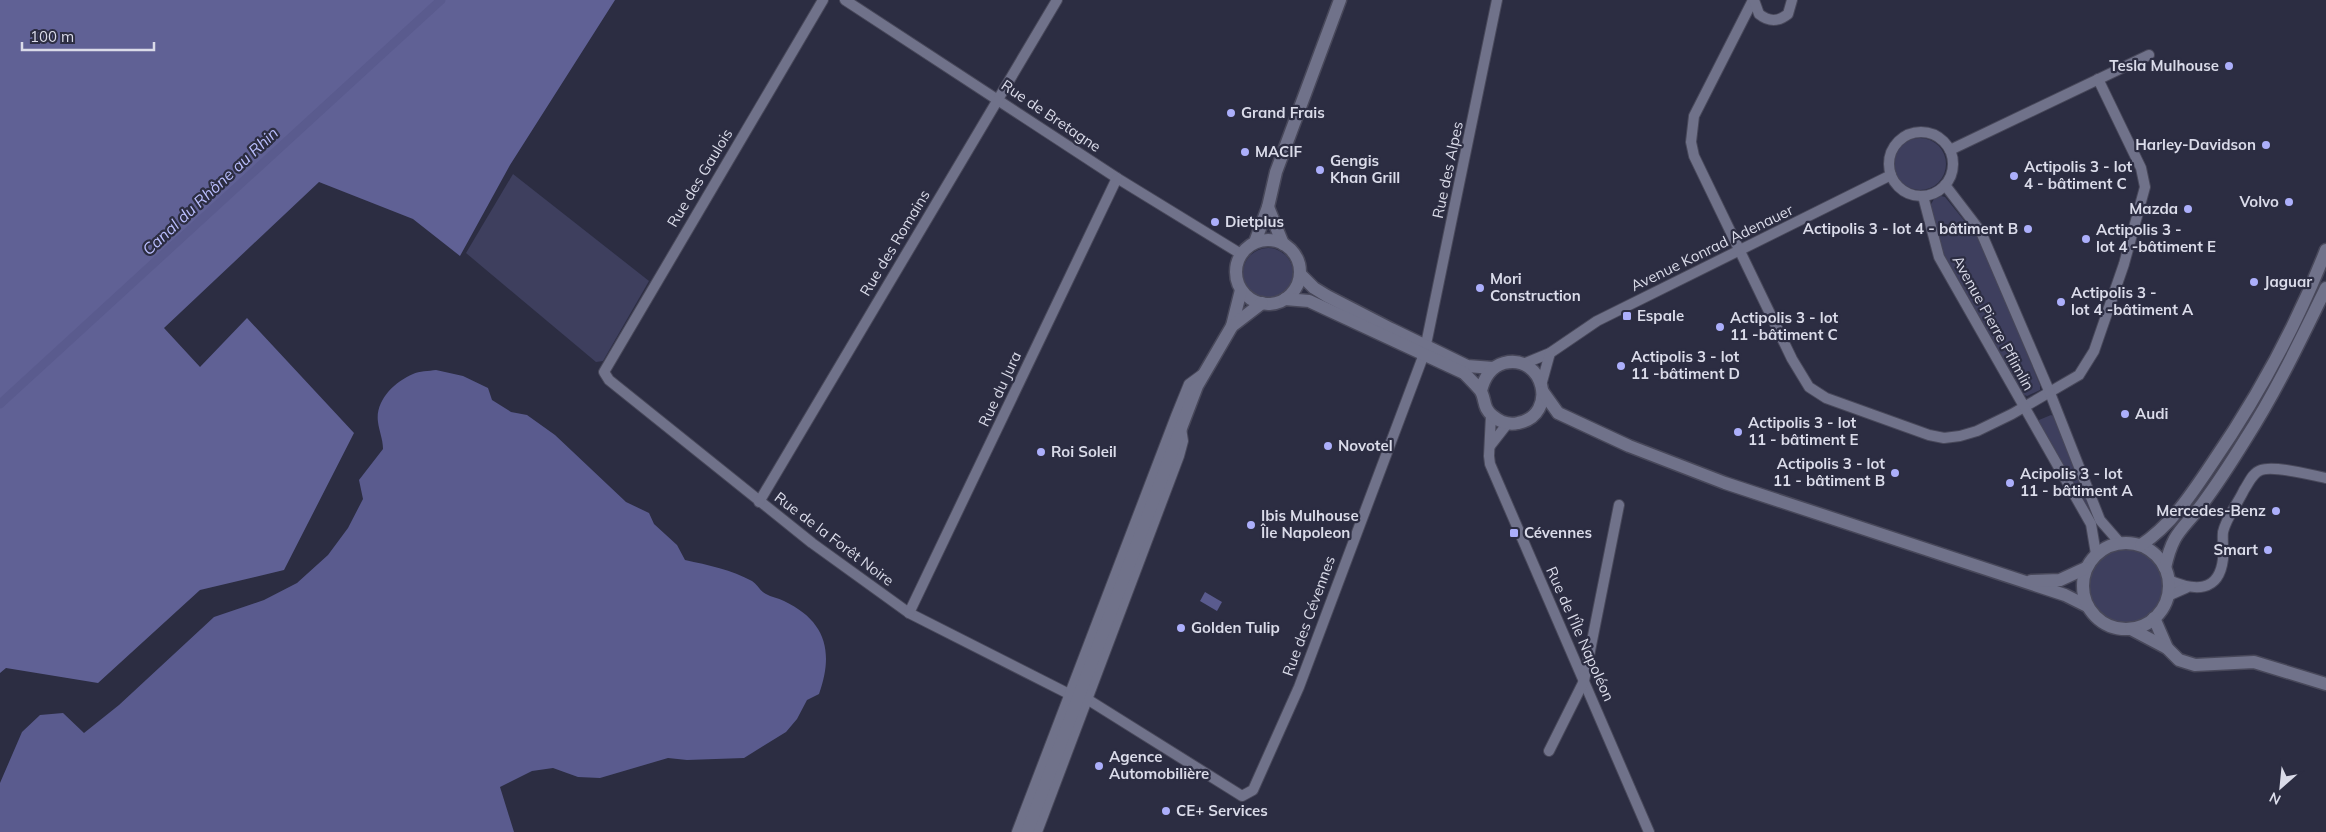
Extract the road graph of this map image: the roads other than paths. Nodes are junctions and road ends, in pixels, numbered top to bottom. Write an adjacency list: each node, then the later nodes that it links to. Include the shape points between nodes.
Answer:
1 (823, 0): 34 (street, Rue des Gaulois)
2 (845, 0): 12 (street, Rue de Bretagne)
3 (1057, 0): 12 (street, Rue des Romains)
4 (1340, 0): 18 (main road, via 1276,172)
5 (1497, 0): 30 (street, Rue des Alpes)
6 (1754, 0): 8 (street); 9 (street)
7 (1792, 0): 8 (street, via 1791,8 1783,18 1770,20)
8 (1759, 14): 9 (street)
9 (1741, 24): 22 (street, via 1697,109 1691,128 1694,156)
10 (2149, 55): 11 (street)
11 (2098, 79): 13 (street); 38 (street, via 2141,168 2145,186 2124,264 2094,351 2079,375)
12 (998, 99): 15 (street, Rue de Bretagne); 47 (street, Rue des Romains)
13 (1950, 150): 14 (street, via 1932,134 1911,133 1901,138 1892,150 1888,165); 16 (street, via 1952,168)
14 (1891, 175): 17 (street, via 1904,191); 22 (street, Avenue Konrad Adenauer)
15 (1118, 178): 23 (street, Rue de Bretagne); 59 (street, Rue du Jura)
16 (1945, 185): 17 (street); 38 (street, Avenue Pierre Pflimlin, via 1981,232)
17 (1923, 196): 39 (street, Avenue Pierre Pflimlin, via 1939,257)
18 (1268, 207): 19 (main road); 20 (main road)
19 (1255, 242): 20 (main road, via 1264,240); 23 (main road)
20 (1283, 244): 24 (main road, via 1296,256)
21 (2326, 250): 50 (main road, via 2287,337 2234,431 2189,497 2159,533)
22 (1739, 252): 31 (street, Avenue Konrad Adenauer, via 1597,321); 39 (street, via 1799,374 1809,387 1826,398 1944,438 1977,431)
23 (1241, 254): 26 (main road, via 1236,272)
24 (1300, 274): 27 (main road, via 1295,288); 30 (main road, via 1327,296)
25 (2326, 288): 53 (main road, via 2300,343 2246,439 2202,504 2176,534)
26 (1241, 290): 28 (main road, via 1254,301); 29 (main road)
27 (1285, 299): 28 (main road); 30 (main road, via 1309,301)
28 (1262, 303): 29 (main road)
29 (1232, 326): 35 (main road)
30 (1424, 350): 33 (main road, via 1468,366); 37 (main road, via 1464,373); 66 (street, Rue des Cévennes, via 1299,687 1253,790 1242,796)
31 (1550, 353): 32 (street, Avenue Konrad Adenauer); 36 (street)
32 (1523, 364): 33 (main road, via 1508,363); 36 (main road, via 1537,374)
33 (1493, 368): 37 (main road)
34 (604, 372): 47 (street, Rue de la Forêt Noire, via 609,380)
35 (1204, 373): 44 (main road); 65 (street, via 1189,384)
36 (1542, 387): 40 (main road); 42 (main road, via 1542,401)
37 (1481, 391): 41 (main road, via 1482,400)
38 (2050, 393): 39 (street, Avenue Pierre Pflimlin); 49 (street, Avenue Pierre Pflimlin, via 2100,520)
39 (2023, 407): 51 (street, Avenue Pierre Pflimlin, via 2091,524)
40 (1558, 413): 42 (main road); 55 (main road, via 1630,446 1725,483)
41 (1491, 415): 43 (main road); 45 (street, Rue de l'Île Napoléon)
42 (1531, 417): 43 (main road)
43 (1508, 423): 45 (street)
44 (1181, 428): 66 (street, via 1183,441 1179,456); 69 (main road)
45 (1490, 446): 63 (street, Rue de l'Île Napoléon, via 1490,464)
46 (2326, 478): 56 (street, via 2272,469 2254,474 2224,532 2223,558 2215,581 2207,586)
47 (760, 502): 59 (street, Rue de la Forêt Noire)
48 (1619, 504): 63 (street)
49 (2120, 543): 50 (main road); 51 (main road)
50 (2141, 545): 53 (main road)
51 (2096, 554): 52 (main road)
52 (2086, 568): 55 (main road, via 2060,580); 58 (main road, via 2082,588)
53 (2165, 568): 54 (main road)
54 (2168, 580): 56 (street); 57 (main road)
55 (2026, 582): 58 (main road)
56 (2186, 588): 57 (street)
57 (2168, 596): 60 (main road)
58 (2087, 606): 61 (main road, via 2107,625)
59 (909, 613): 65 (street, Rue de la Forêt Noire)
60 (2154, 618): 61 (main road); 62 (main road)
61 (2131, 629): 62 (main road)
62 (2167, 648): 64 (main road, via 2178,660 2195,665 2254,662)
63 (1584, 681): 67 (street); 71 (street, Rue de l'Île Napoléon)
64 (2326, 684)
65 (1069, 694): 68 (street)
66 (1087, 699): 70 (street)
67 (1549, 752)
68 (1017, 832)
69 (1027, 832)
70 (1038, 832)
71 (1649, 832)

